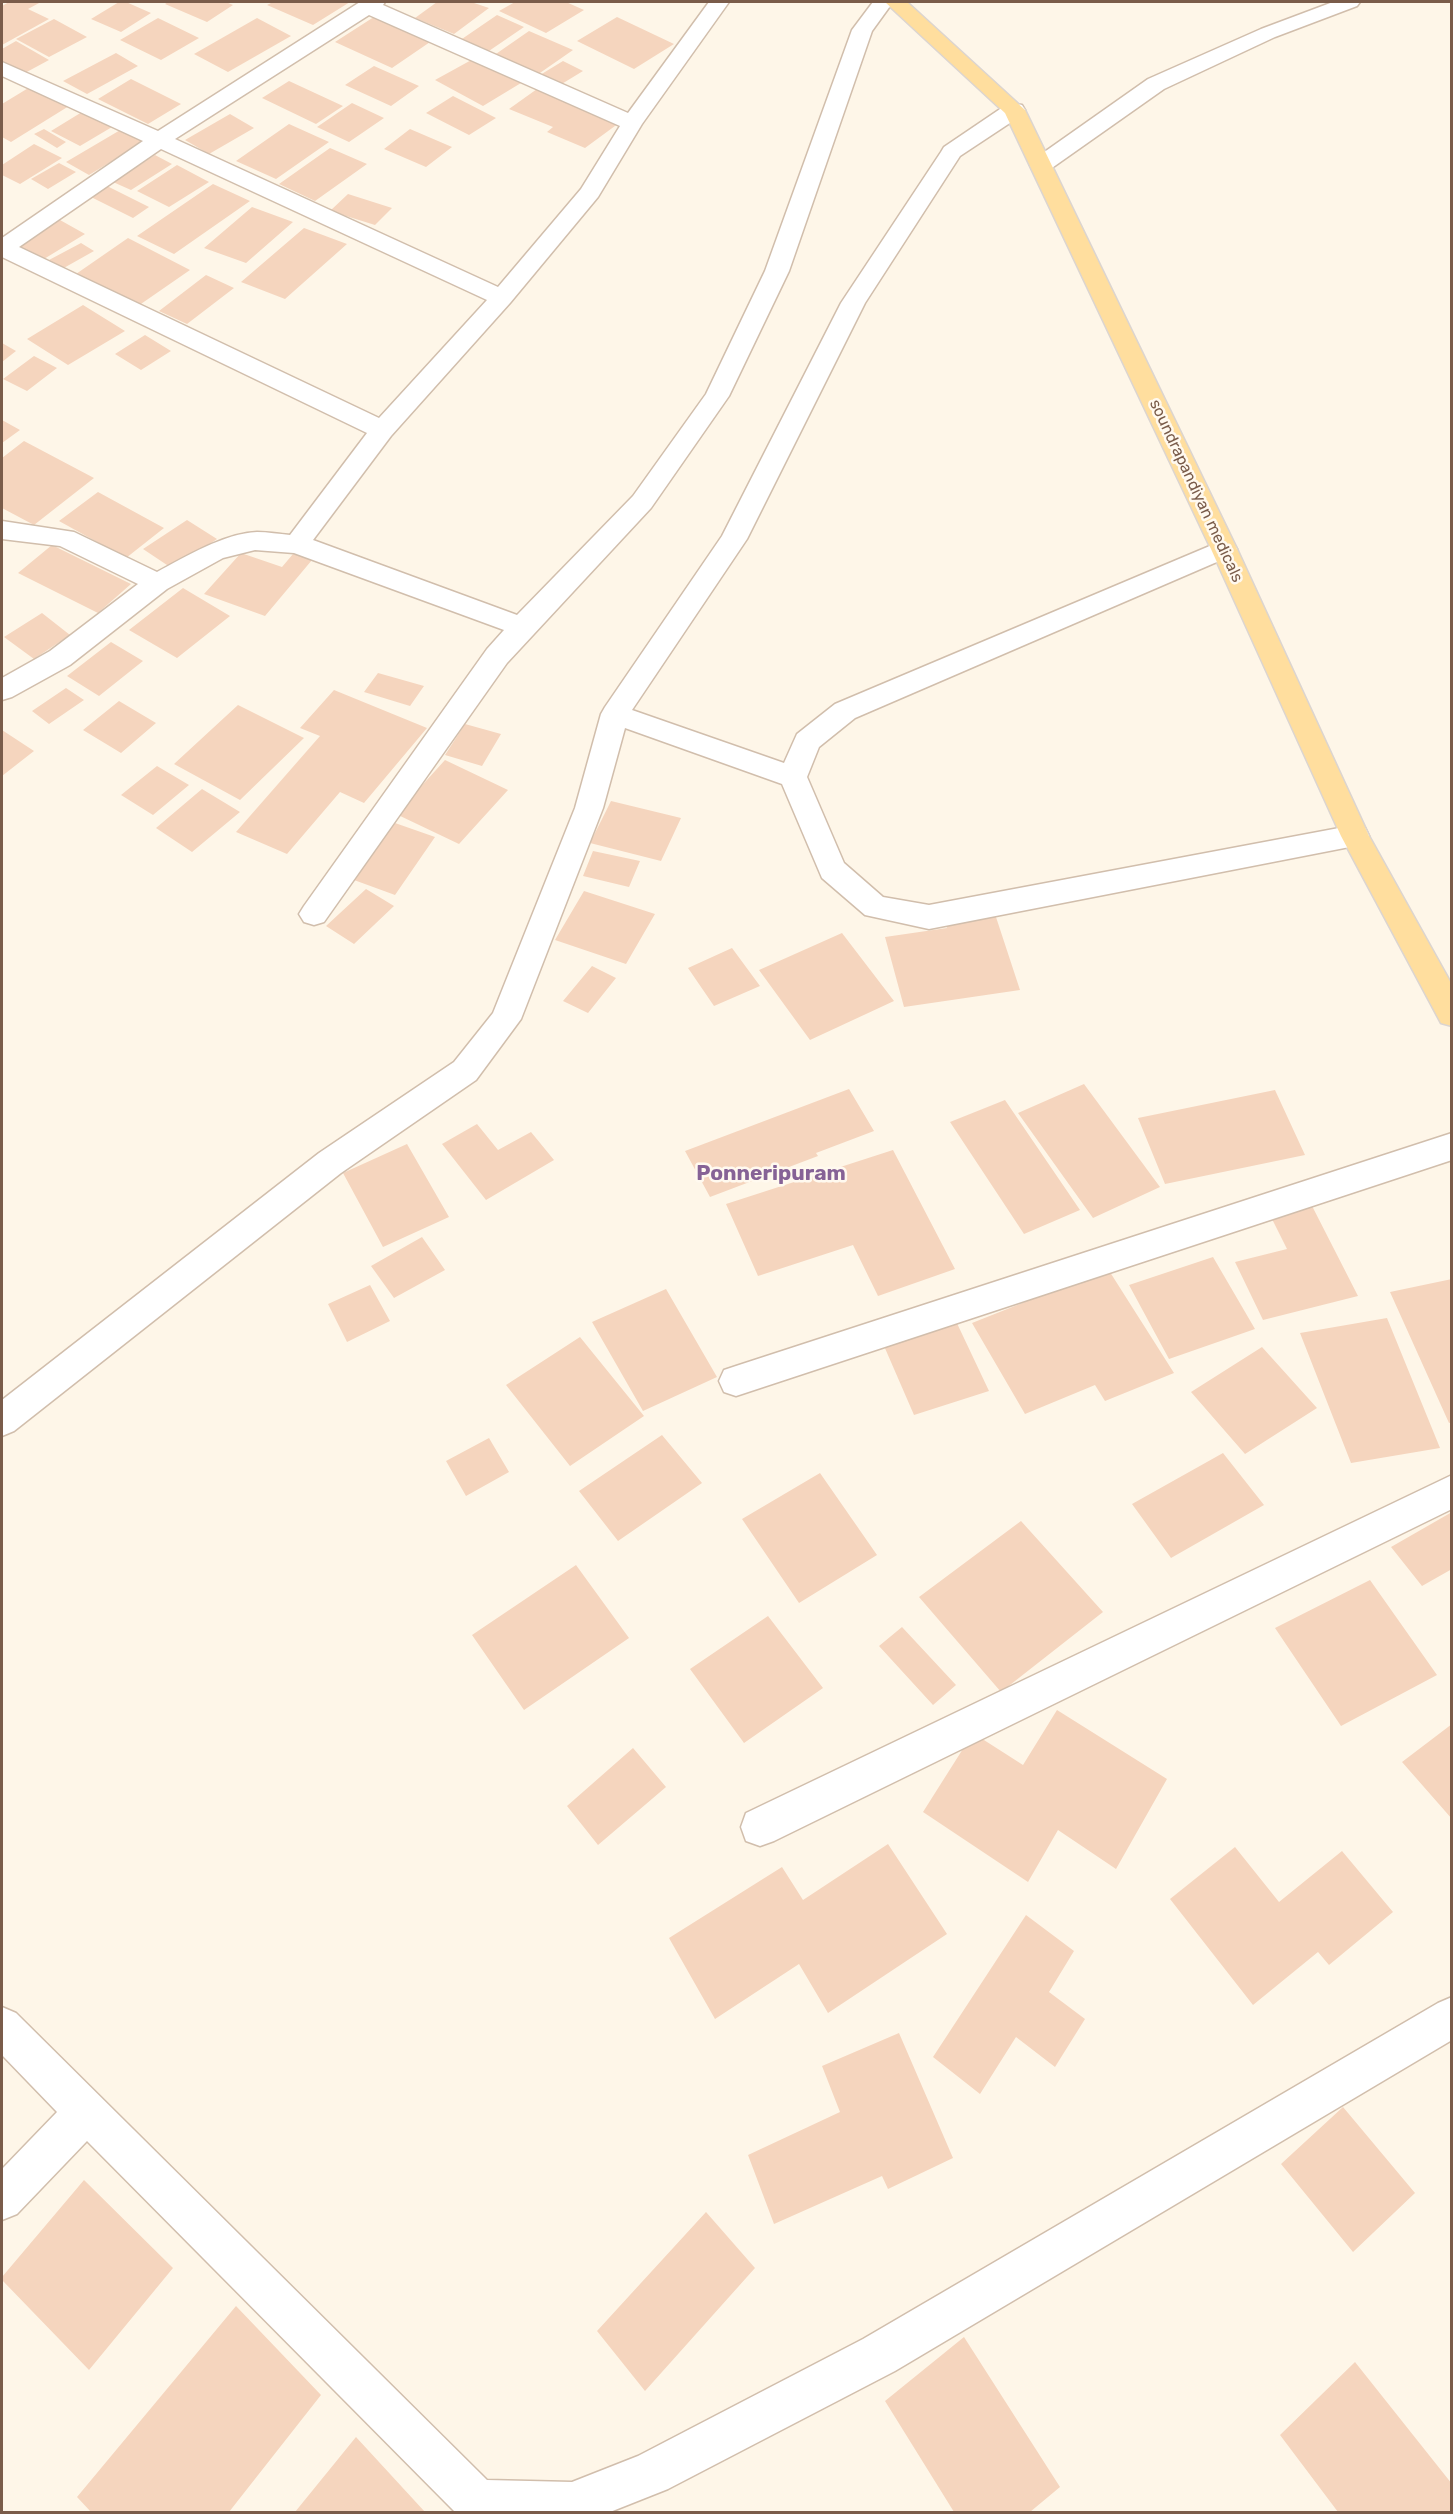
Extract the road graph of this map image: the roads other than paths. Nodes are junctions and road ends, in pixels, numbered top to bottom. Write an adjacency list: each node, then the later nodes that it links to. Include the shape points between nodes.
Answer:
1 (719, 2): 8 (street)
2 (883, 2): 18 (street, via 862,30 777,271 717,396 642,502)
3 (895, 2): 7 (main road, soundrapandiyan medicals)
4 (1350, 2): 10 (street, via 1268,33 1156,84)
5 (371, 4): 8 (street); 9 (street)
6 (2, 68): 9 (street)
7 (1014, 110): 10 (main road, soundrapandiyan medicals); 20 (street, via 952,152 854,303 734,539)
8 (632, 123): 12 (street, via 590,192)
9 (159, 141): 11 (street); 12 (street)
10 (1041, 165): 16 (main road, soundrapandiyan medicals)
11 (2, 248): 13 (street)
12 (502, 298): 13 (street)
13 (382, 430): 15 (street)
14 (2, 530): 17 (street, via 65,538)
15 (297, 544): 17 (street, via 255,542 214,552); 18 (street)
16 (1224, 549): 21 (street, via 845,711 807,741); 22 (main road, soundrapandiyan medicals)
17 (158, 583): 19 (street, via 60,658)
18 (522, 627): 23 (street, via 497,656)
19 (2, 690)
20 (615, 714): 21 (street); 27 (street, via 589,808 506,1018 465,1071 330,1163)
21 (793, 777): 22 (street, via 832,870 875,907 929,917)
22 (1355, 836): 24 (main road, soundrapandiyan medicals)
23 (314, 914)
24 (1452, 1014)
25 (1452, 1146): 26 (street)
26 (736, 1381)
27 (2, 1420)
28 (1452, 1491): 29 (street)
29 (760, 1827)
30 (1452, 2017): 34 (street, via 879,2355 652,2473)
31 (2, 2027): 32 (street)
32 (86, 2112): 33 (street); 34 (street, via 477,2502)
33 (2, 2199)
34 (574, 2509)

